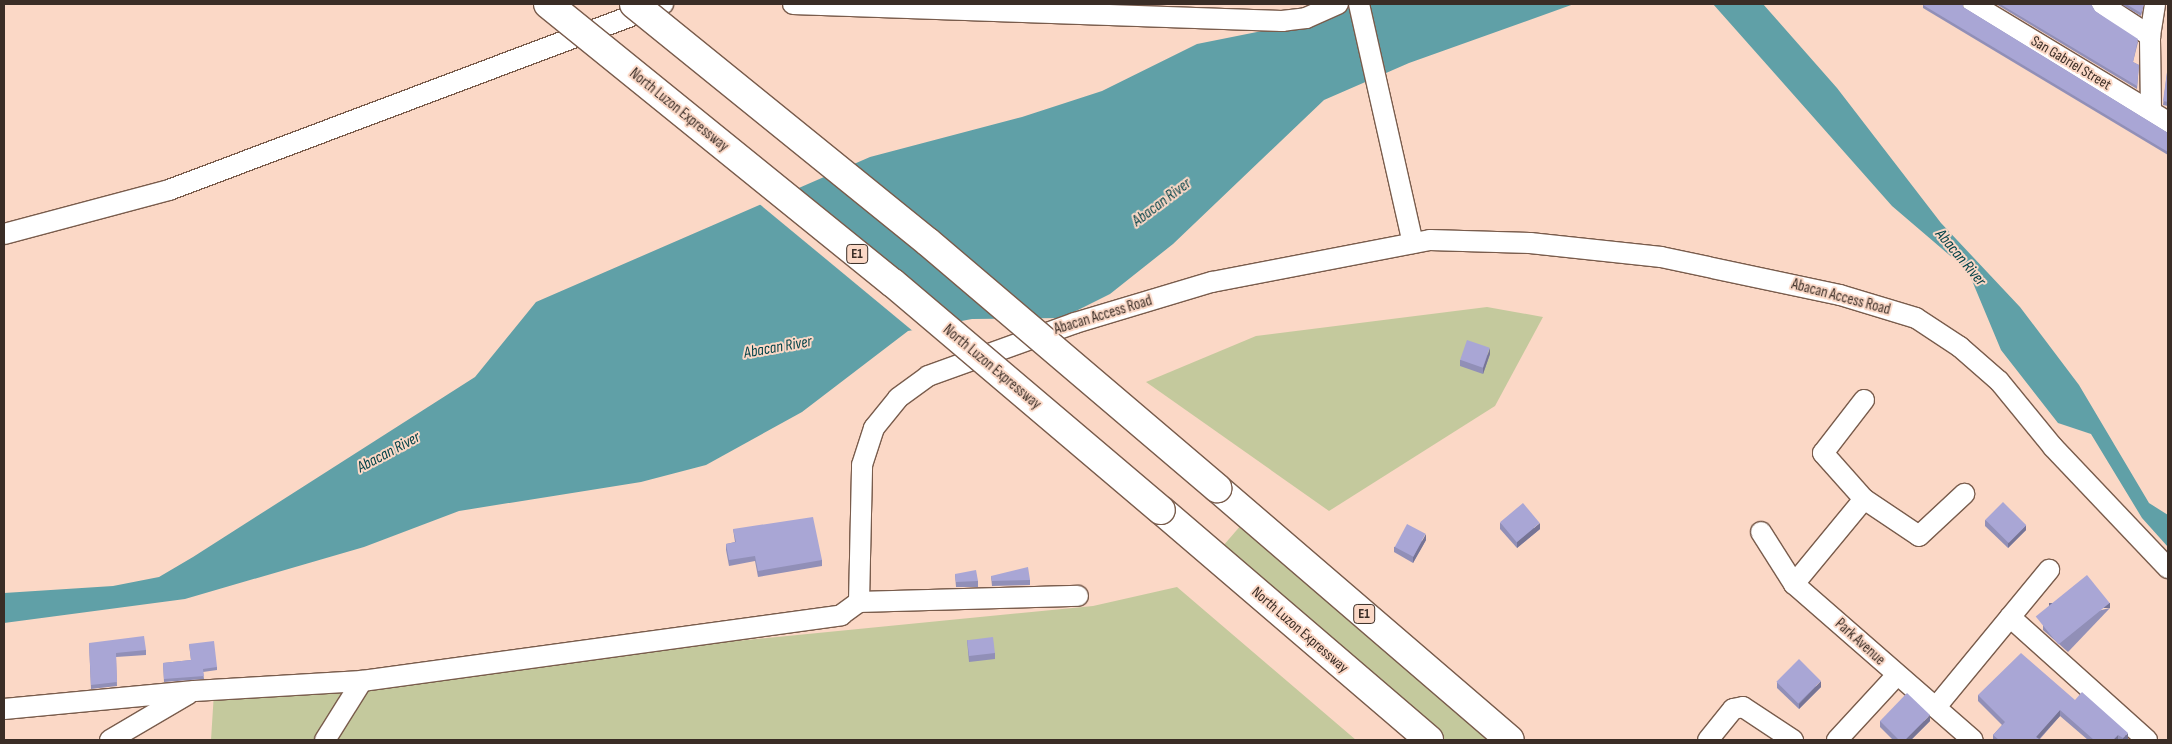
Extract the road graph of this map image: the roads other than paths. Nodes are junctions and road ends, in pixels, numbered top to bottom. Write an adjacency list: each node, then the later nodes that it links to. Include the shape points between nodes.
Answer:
1 (548, 4): 32 (highway, North Luzon Expressway / E1, bridge, via 893,283)
2 (634, 4): 33 (highway, E1, bridge, via 928,242)
3 (662, 4): 13 (street, via 170,190)
4 (793, 4): 5 (street, via 1282,21 1306,18)
5 (1338, 4)
6 (1359, 4): 14 (street)
7 (1973, 4): 11 (street, San Gabriel Street)
8 (2101, 4): 10 (street)
9 (2155, 4): 10 (street)
10 (2150, 36): 11 (street)
11 (2151, 112): 12 (street, San Gabriel Street)
12 (2168, 122)
13 (4, 234)
14 (1413, 243): 19 (street, Abacan Access Road, via 1530,243 1661,257 1840,295 1916,318 1960,346 1999,381 2053,447); 23 (street, Abacan Access Road, via 1212,282 1075,323 928,376 898,398 874,428 860,484)
15 (1864, 400): 17 (street, via 1823,453)
16 (1964, 494): 17 (street, via 1919,536)
17 (1864, 499): 21 (street)
18 (1761, 532): 21 (street, Park Avenue)
19 (2168, 568)
20 (2049, 570): 24 (street)
21 (1794, 584): 25 (street, Park Avenue)
22 (1078, 596): 23 (street)
23 (858, 602): 26 (street, via 841,616)
24 (2010, 617): 28 (street); 38 (street)
25 (1896, 676): 28 (street, Park Avenue); 36 (street)
26 (362, 681): 27 (street); 31 (street)
27 (194, 691): 29 (street); 30 (street)
28 (1936, 707): 37 (street, Park Avenue)
29 (4, 709)
30 (110, 740)
31 (325, 740)
32 (1428, 740)
33 (1510, 740)
34 (1708, 740): 35 (street, via 1733,709 1743,707)
35 (1793, 740)
36 (1836, 740)
37 (1973, 740)
38 (2147, 740)

